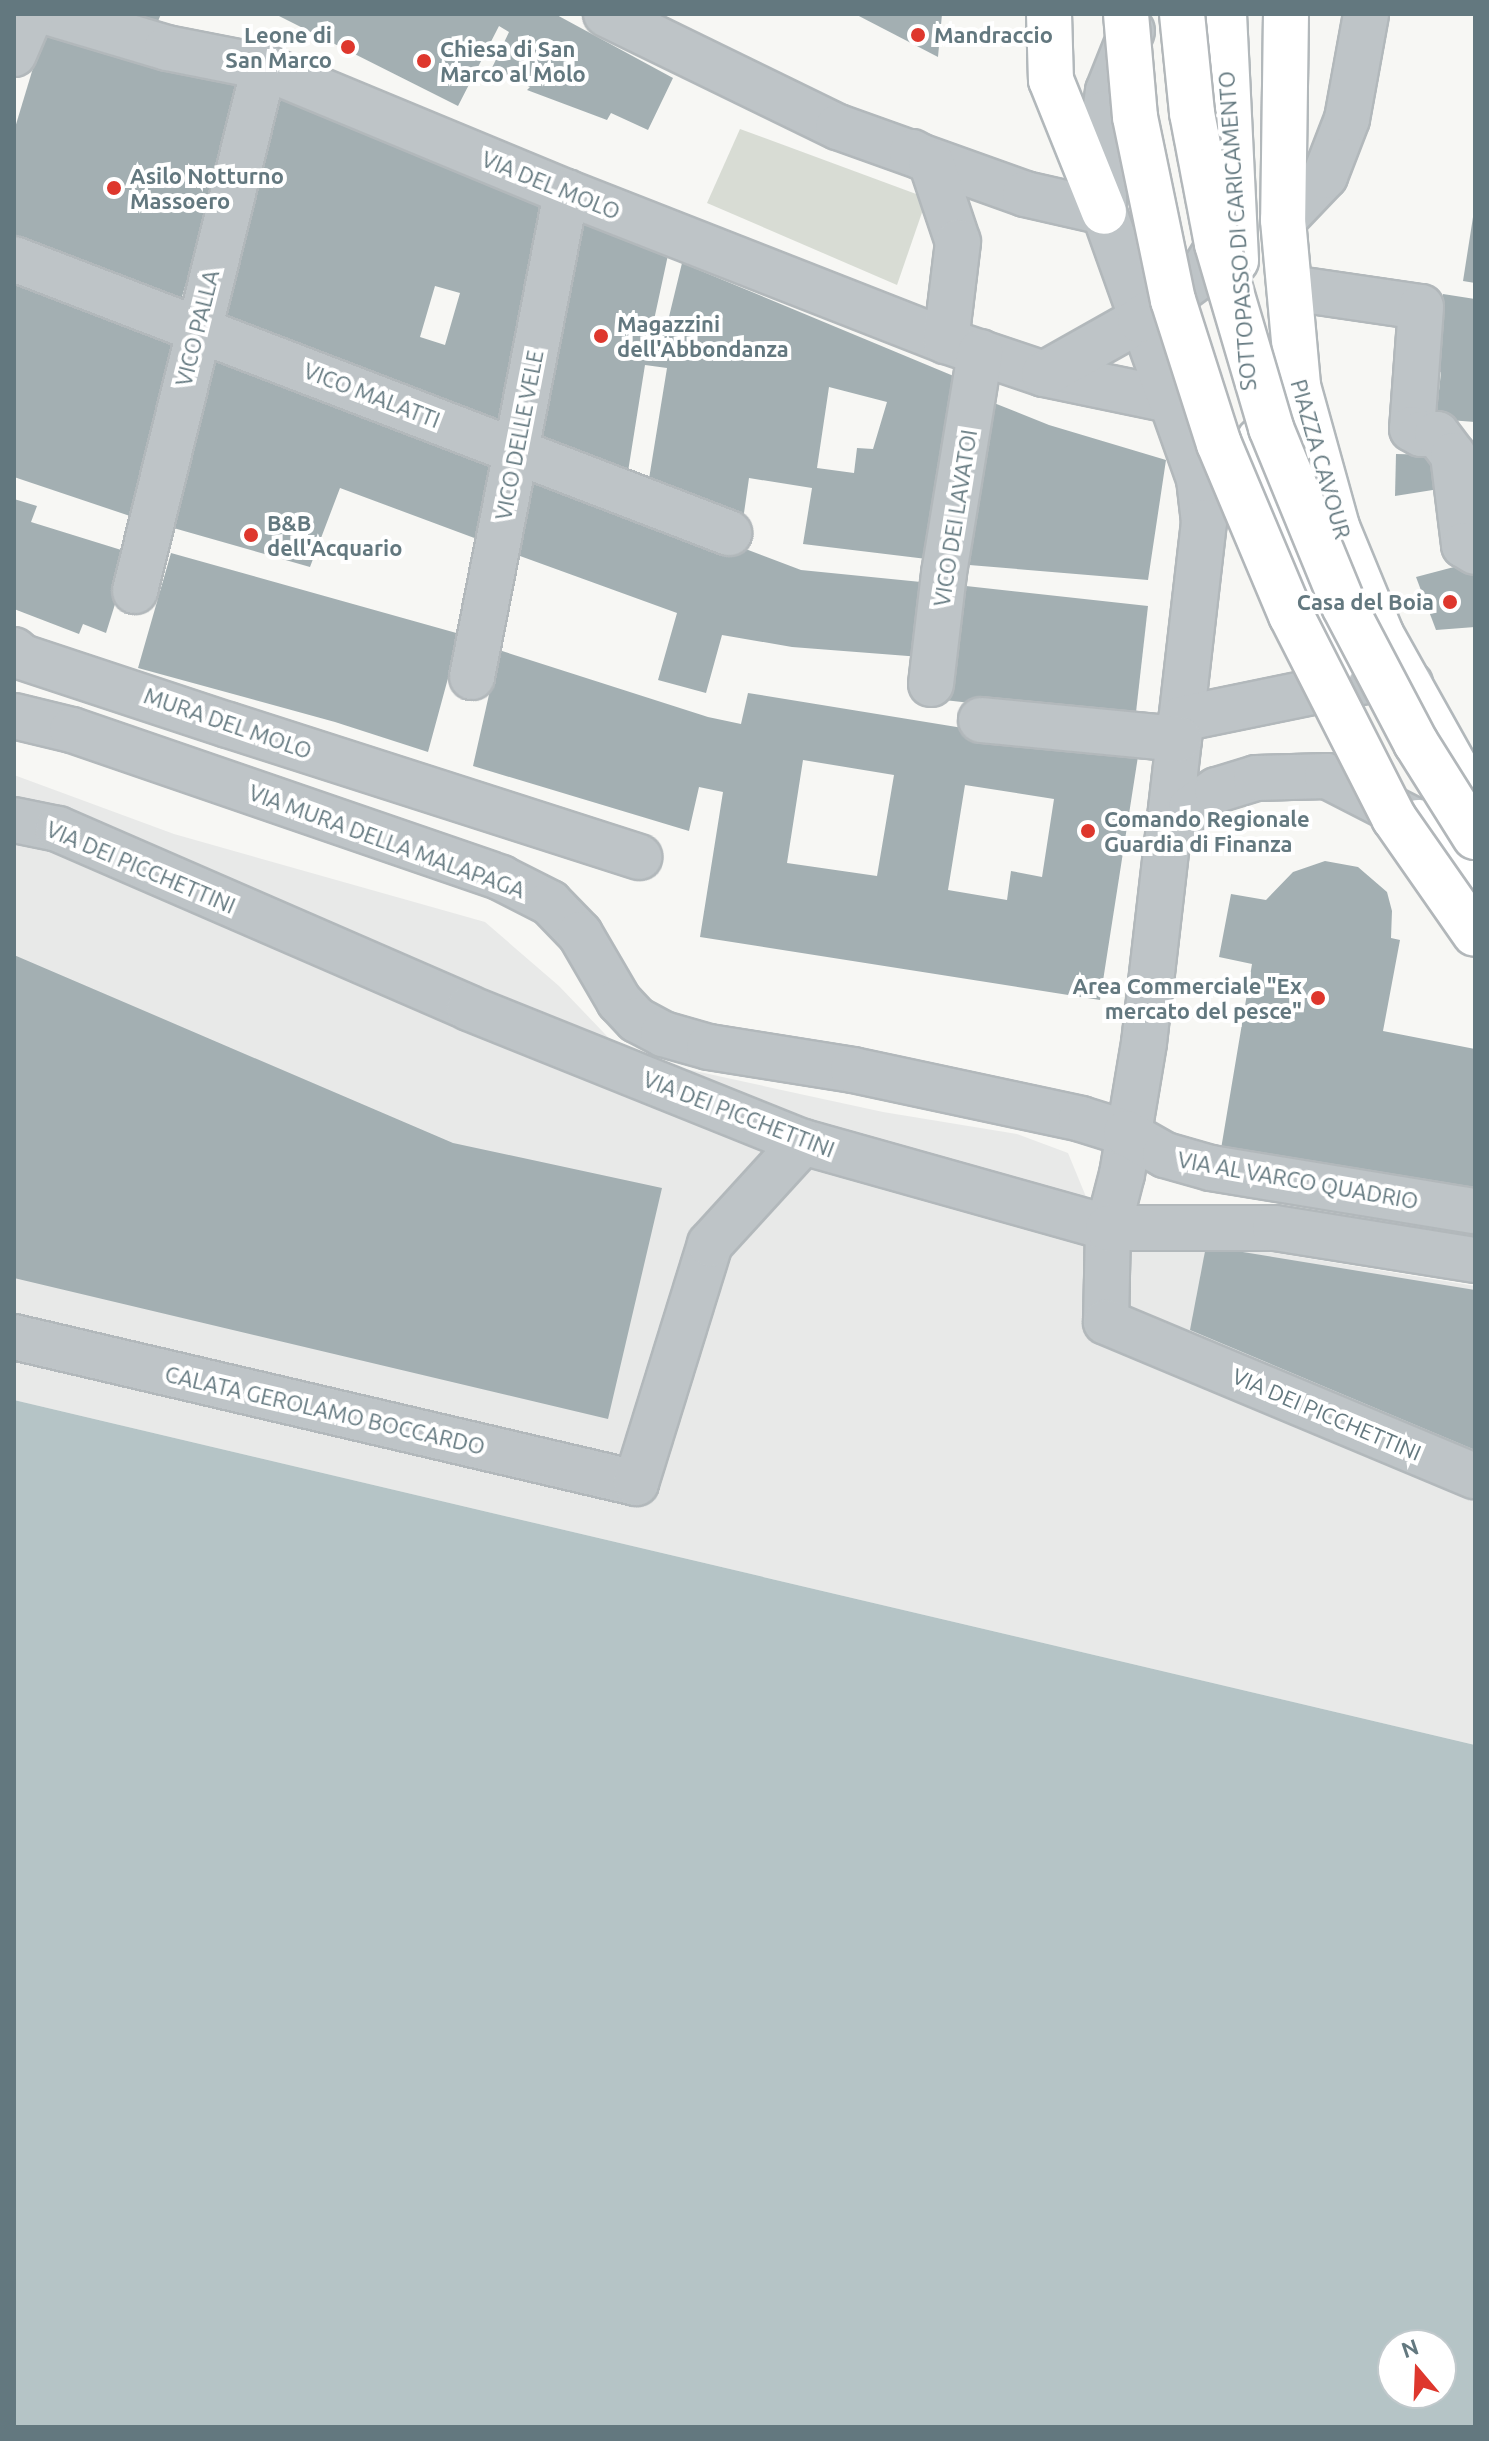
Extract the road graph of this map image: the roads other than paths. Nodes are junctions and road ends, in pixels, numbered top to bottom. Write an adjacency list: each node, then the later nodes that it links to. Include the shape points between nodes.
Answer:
1 (31, 14): 12 (street)
2 (53, 14): 13 (street, VIA DEL MOLO, via 167,48)
3 (606, 14): 14 (street, via 838,127)
4 (631, 14): 14 (street)
5 (1049, 14): 16 (main road, via 1051,80)
6 (1126, 14): 46 (main road, bridge, via 1135,117 1173,300 1219,444 1291,615 1394,818)
7 (1138, 14): 16 (street, via 1108,91)
8 (1182, 14): 43 (main road, bridge, via 1192,113 1217,244 1271,428 1344,606 1416,743)
9 (1224, 14): 17 (main road, SOTTOPASSO DI CARICAMENTO)
10 (1286, 14): 18 (main road)
11 (1366, 14): 18 (street, via 1347,119 1325,176)
12 (14, 54)
13 (264, 67): 15 (street, VIA DEL MOLO); 22 (street, VICO PALLA)
14 (931, 162): 16 (street, via 1025,194); 23 (street, VICO DEI LAVATOI, via 958,242)
15 (566, 192): 23 (street, VIA DEL MOLO); 26 (street, VICO DELLE VELE)
16 (1104, 212): 21 (street)
17 (1232, 212): 21 (street, via 1201,275); 27 (main road, SOTTOPASSO DI CARICAMENTO, via 1249,407)
18 (1283, 220): 20 (main road, PIAZZA CAVOUR)
19 (14, 259): 22 (street, VICO MALATTI)
20 (1290, 288): 29 (street, via 1421,307 1412,429 1437,434 1453,455 1464,545); 34 (main road, PIAZZA CAVOUR, via 1298,386 1337,527 1381,634)
21 (1140, 320): 24 (street); 25 (street)
22 (197, 329): 26 (street, VICO MALATTI); 30 (street, VICO PALLA)
23 (963, 346): 24 (street, VIA DEL MOLO); 33 (street, VICO DEI LAVATOI)
24 (1044, 374): 25 (street, VIA DEL MOLO)
25 (1170, 400): 27 (street); 38 (street, via 1199,479 1204,522)
26 (515, 449): 28 (street, VICO MALATTI); 32 (street, VICO DELLE VELE)
27 (1274, 492): 35 (main road)
28 (729, 533)
29 (1474, 552)
30 (135, 591)
31 (14, 650): 44 (street, MURA DEL MOLO, via 22,657)
32 (472, 677)
33 (931, 684)
34 (1410, 684): 35 (street, via 1390,676); 39 (main road, PIAZZA CAVOUR)
35 (1345, 688): 38 (street); 41 (main road)
36 (14, 716): 47 (street, VIA MURA DELLA MALAPAGA, via 87,735 501,878 550,903 580,934 619,1001 637,1020 663,1034 956,1091)
37 (981, 720): 38 (street)
38 (1180, 729): 42 (street)
39 (1475, 801)
40 (14, 820): 48 (street, VIA DEI PICCHETTINI, via 58,829 469,1008)
41 (1419, 822): 42 (street, via 1327,776 1256,778 1217,790 1191,808); 45 (main road)
42 (1170, 835): 47 (street, via 1144,1043)
43 (1475, 837)
44 (639, 857)
45 (1475, 891)
46 (1475, 934)
47 (1126, 1133): 49 (street, VIA AL VARCO QUADRIO, via 1165,1155 1211,1168); 50 (street)
48 (803, 1142): 50 (street, VIA DEI PICCHETTINI); 52 (street, CALATA GEROLAMO BOCCARDO, via 710,1244 636,1483)
49 (1475, 1211)
50 (1108, 1228): 51 (street, via 1275,1228); 53 (street, VIA DEI PICCHETTINI, via 1106,1322)
51 (1475, 1260)
52 (14, 1337)
53 (1475, 1476)

